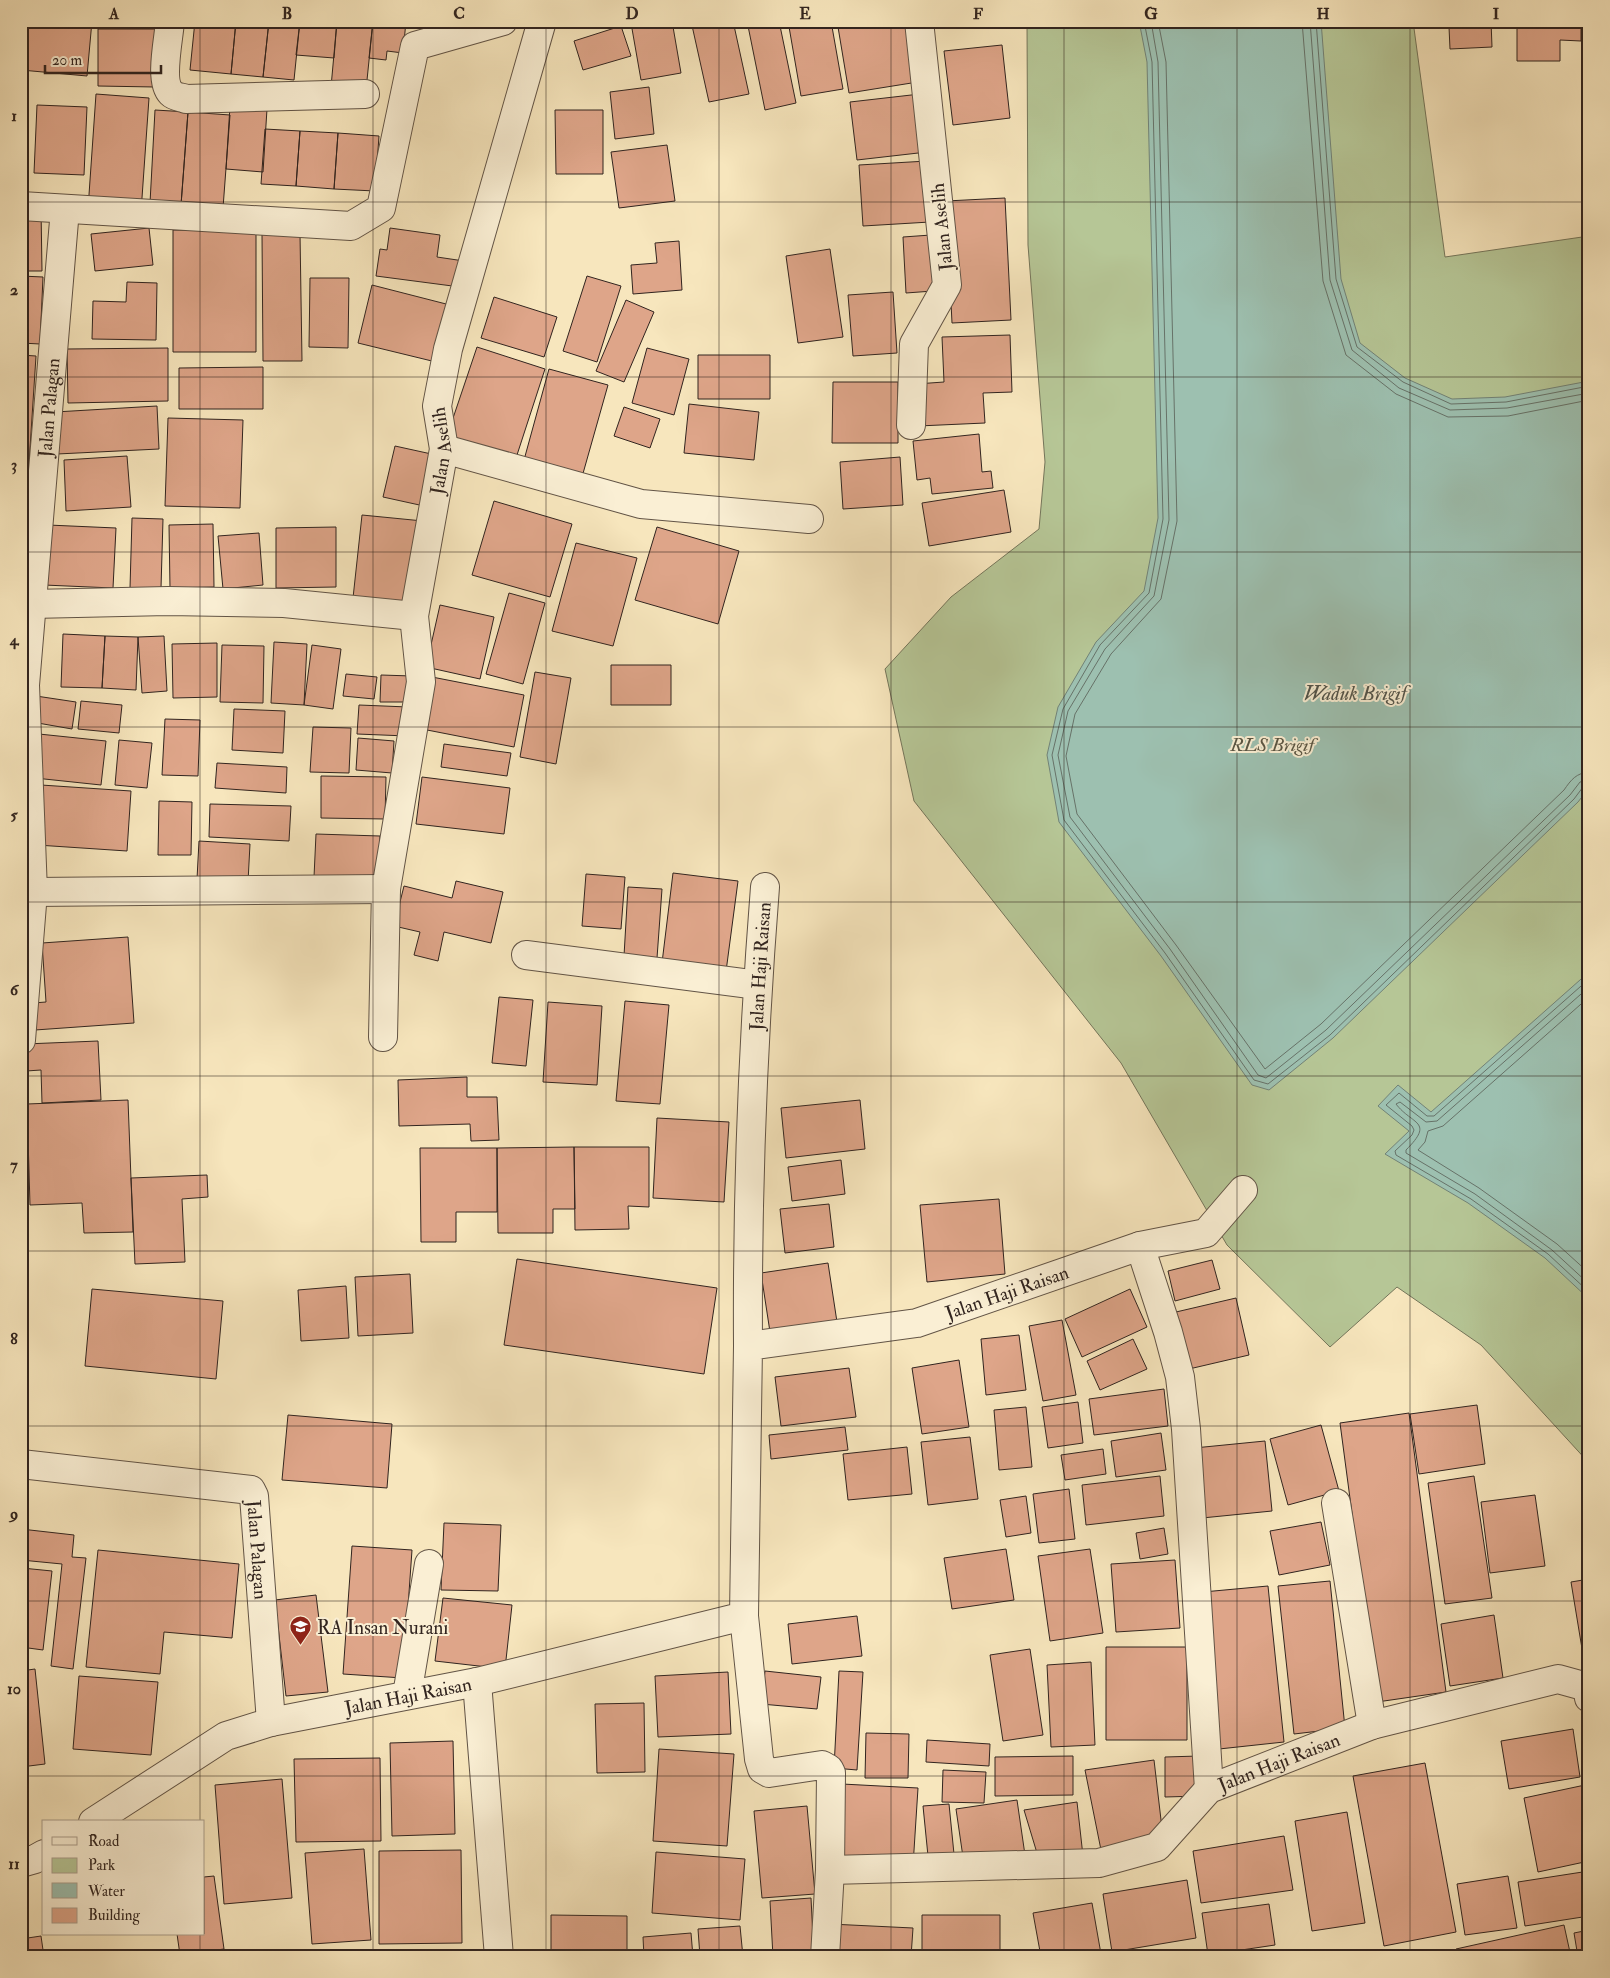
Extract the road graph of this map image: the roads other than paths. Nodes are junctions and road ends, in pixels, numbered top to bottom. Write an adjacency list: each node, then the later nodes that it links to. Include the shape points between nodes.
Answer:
1 (170, 21): 5 (street, via 165,74 170,92 176,96 186,99)
2 (503, 21): 7 (street, via 415,46 381,208 351,226)
3 (542, 21): 9 (street, Jalan Aselih, via 448,349 437,406)
4 (919, 21): 8 (street, Jalan Aselih, via 947,285 914,344)
5 (365, 94)
6 (21, 206): 7 (street)
7 (66, 209): 11 (street, Jalan Palagan)
8 (911, 425)
9 (444, 450): 10 (street, via 641,504); 12 (street, Jalan Aselih)
10 (809, 519)
11 (31, 604): 12 (street, via 284,603); 15 (street, Jalan Palagan, via 25,685)
12 (414, 616): 14 (street, Jalan Aselih, via 421,682)
13 (765, 887): 17 (street, Jalan Haji Raisan)
14 (386, 889): 15 (street); 19 (street, Jalan Aselih)
15 (33, 892): 18 (street, Jalan Palagan)
16 (526, 955): 17 (street)
17 (758, 985): 23 (street, Jalan Haji Raisan, via 747,1276)
18 (23, 1000): 20 (street, Jalan Palagan)
19 (383, 1037)
20 (21, 1040)
21 (1243, 1190): 22 (street, Jalan Haji Raisan, via 1206,1233)
22 (1140, 1246): 23 (street, Jalan Haji Raisan, via 917,1323); 33 (street, via 1180,1377)
23 (748, 1346): 27 (street, Jalan Haji Raisan)
24 (21, 1464): 31 (street, Jalan Palagan, via 251,1490)
25 (1336, 1503): 32 (street)
26 (429, 1564): 29 (street)
27 (744, 1616): 28 (street, Jalan Haji Raisan); 37 (street, Jalan Haji Raisan, via 762,1770 769,1773 822,1765 829,1769)
28 (477, 1682): 29 (street, Jalan Haji Raisan); 38 (street)
29 (407, 1695): 31 (street, Jalan Haji Raisan)
30 (1589, 1698): 32 (street, Jalan Haji Raisan, via 1587,1688 1558,1679)
31 (271, 1722): 34 (street, Jalan Haji Raisan, via 226,1736)
32 (1372, 1725): 33 (street, Jalan Haji Raisan)
33 (1209, 1789): 37 (street, Jalan Haji Raisan, via 1156,1846 1099,1862)
34 (96, 1820)
35 (42, 1855): 36 (street)
36 (21, 1863)
37 (830, 1870): 39 (street, Jalan Haji Raisan)
38 (499, 1957)
39 (825, 1957)

